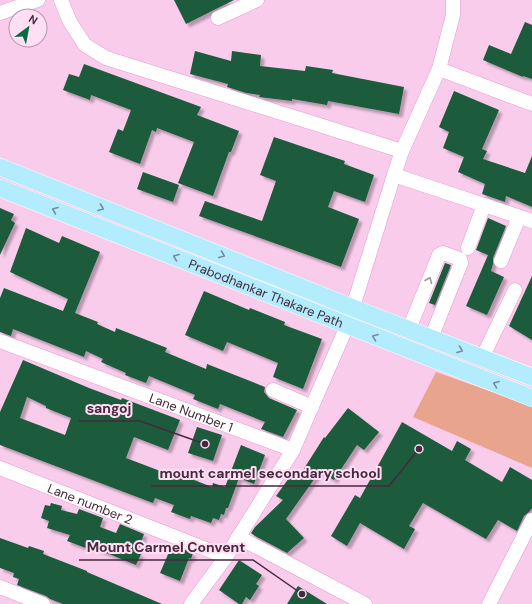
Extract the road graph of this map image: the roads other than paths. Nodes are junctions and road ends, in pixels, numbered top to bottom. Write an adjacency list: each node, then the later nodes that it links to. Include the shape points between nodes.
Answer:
1 (38, 0): 5 (street)
2 (61, 0): 10 (street, via 70,22 85,45 106,58)
3 (257, 0): 7 (street)
4 (453, 0): 8 (street, via 454,15)
5 (24, 2): 6 (street)
6 (0, 13)
7 (218, 18)
8 (439, 69): 9 (street); 10 (street)
9 (532, 104)
10 (402, 151): 12 (street)
11 (0, 167): 20 (main road, Prabodhankar Thakare Path, one-way to 20)
12 (394, 175): 14 (street); 20 (street)
13 (0, 188): 22 (main road, Prabodhankar Thakare Path, one-way to 13)
14 (483, 209): 15 (street); 16 (street)
15 (522, 221): 17 (street)
16 (468, 248)
17 (501, 261)
18 (515, 290): 26 (street)
19 (420, 301): 21 (street); 21 (street, one-way to 21, via 439,255 443,253 461,261); 23 (street)
20 (353, 308): 22 (street); 23 (main road, Prabodhankar Thakare Path)
21 (442, 310): 24 (street)
22 (347, 326): 29 (main road, Prabodhankar Thakare Path, one-way to 22); 30 (street)
23 (409, 329): 24 (main road, Prabodhankar Thakare Path)
24 (431, 338): 26 (main road, Prabodhankar Thakare Path, one-way to 26)
25 (0, 341): 31 (street, Lane Number 1)
26 (482, 358): 27 (main road, Prabodhankar Thakare Path)
27 (532, 377)
28 (273, 390): 30 (street)
29 (532, 398)
30 (312, 406): 31 (street)
31 (293, 450): 34 (street)
32 (0, 468): 35 (street, Lane number 2)
33 (532, 520): 40 (street)
34 (238, 537): 35 (street); 39 (street)
35 (226, 557): 38 (street)
36 (0, 587): 37 (street)
37 (43, 604)
38 (191, 604)
39 (365, 604)
40 (490, 604)

